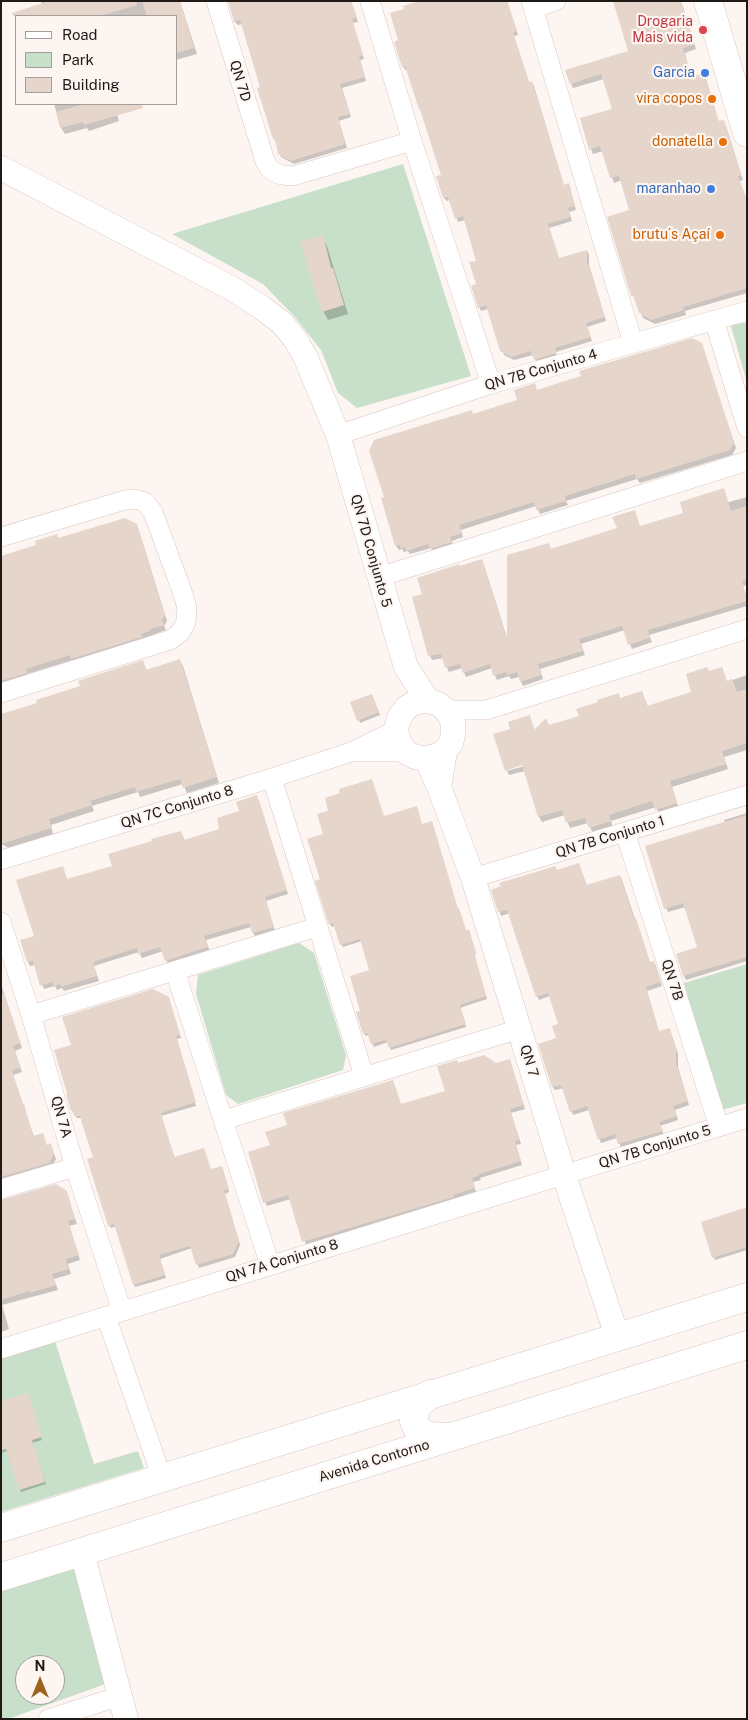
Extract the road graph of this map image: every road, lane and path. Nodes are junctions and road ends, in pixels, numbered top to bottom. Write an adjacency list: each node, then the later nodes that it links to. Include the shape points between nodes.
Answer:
1 (216, 1): 8 (street, QN 7D, via 265,161 274,172 293,176)
2 (556, 1): 5 (street)
3 (708, 1): 6 (main road)
4 (373, 2): 8 (street)
5 (533, 5): 12 (street)
6 (737, 70): 7 (main road)
7 (745, 118)
8 (412, 141): 13 (street)
9 (1, 168): 15 (street, QN 7D Conjunto 5, via 231,288 261,307 295,339)
10 (747, 311): 11 (street, QN 7B Conjunto 4)
11 (714, 320): 12 (street, QN 7B Conjunto 4); 14 (street)
12 (633, 342): 13 (street, QN 7B Conjunto 4)
13 (491, 384): 15 (street, QN 7B Conjunto 4)
14 (747, 428)
15 (338, 435): 18 (street, QN 7D Conjunto 5)
16 (747, 461): 18 (street)
17 (1, 537): 20 (street, via 125,500 146,502 187,608 186,622 180,633 170,640)
18 (379, 578): 21 (street, QN 7D Conjunto 5, via 406,667)
19 (747, 629): 22 (street)
20 (1, 693)
21 (427, 706): 22 (street); 23 (street, via 399,718); 24 (street, QN 7D Conjunto 5, via 453,722)
22 (486, 710): 24 (street)
23 (396, 730): 24 (street, via 399,742); 25 (street, QN 7C Conjunto 8)
24 (433, 749): 25 (street, QN 7C Conjunto 8); 30 (street, QN 7, via 439,787)
25 (351, 752): 26 (street, QN 7C Conjunto 8)
26 (272, 778): 29 (street, QN 7C Conjunto 8); 32 (street)
27 (747, 795): 28 (street, QN 7B Conjunto 1)
28 (624, 832): 30 (street, QN 7B Conjunto 1); 39 (street, QN 7B)
29 (1, 860)
30 (473, 878): 35 (street, QN 7)
31 (1, 922): 34 (street, QN 7A)
32 (317, 927): 33 (street); 36 (street)
33 (175, 971): 34 (street); 38 (street)
34 (31, 1015): 40 (street, QN 7A)
35 (519, 1029): 36 (street); 41 (street, QN 7)
36 (364, 1076): 38 (street)
37 (747, 1118): 39 (street, QN 7B Conjunto 5)
38 (224, 1120): 43 (street)
39 (718, 1127): 41 (street, QN 7B Conjunto 5)
40 (75, 1168): 42 (street); 45 (street, QN 7A)
41 (564, 1175): 43 (street, QN 7A Conjunto 8); 46 (street, QN 7)
42 (1, 1189)
43 (270, 1265): 45 (street, QN 7A Conjunto 8)
44 (747, 1297): 46 (main road)
45 (114, 1314): 48 (street, QN 7A Conjunto 8); 51 (street, QN 7A)
46 (618, 1336): 49 (main road)
47 (747, 1345): 50 (main road, Avenida Contorno)
48 (1, 1349)
49 (430, 1394): 50 (main road, via 415,1408 414,1421 418,1430 427,1436); 51 (main road)
50 (450, 1437): 53 (main road, Avenida Contorno)
51 (162, 1478): 52 (main road)
52 (1, 1528)
53 (82, 1552): 54 (main road, Avenida Contorno); 55 (street)
54 (1, 1578)
55 (123, 1708): 56 (street)
56 (48, 1719)

